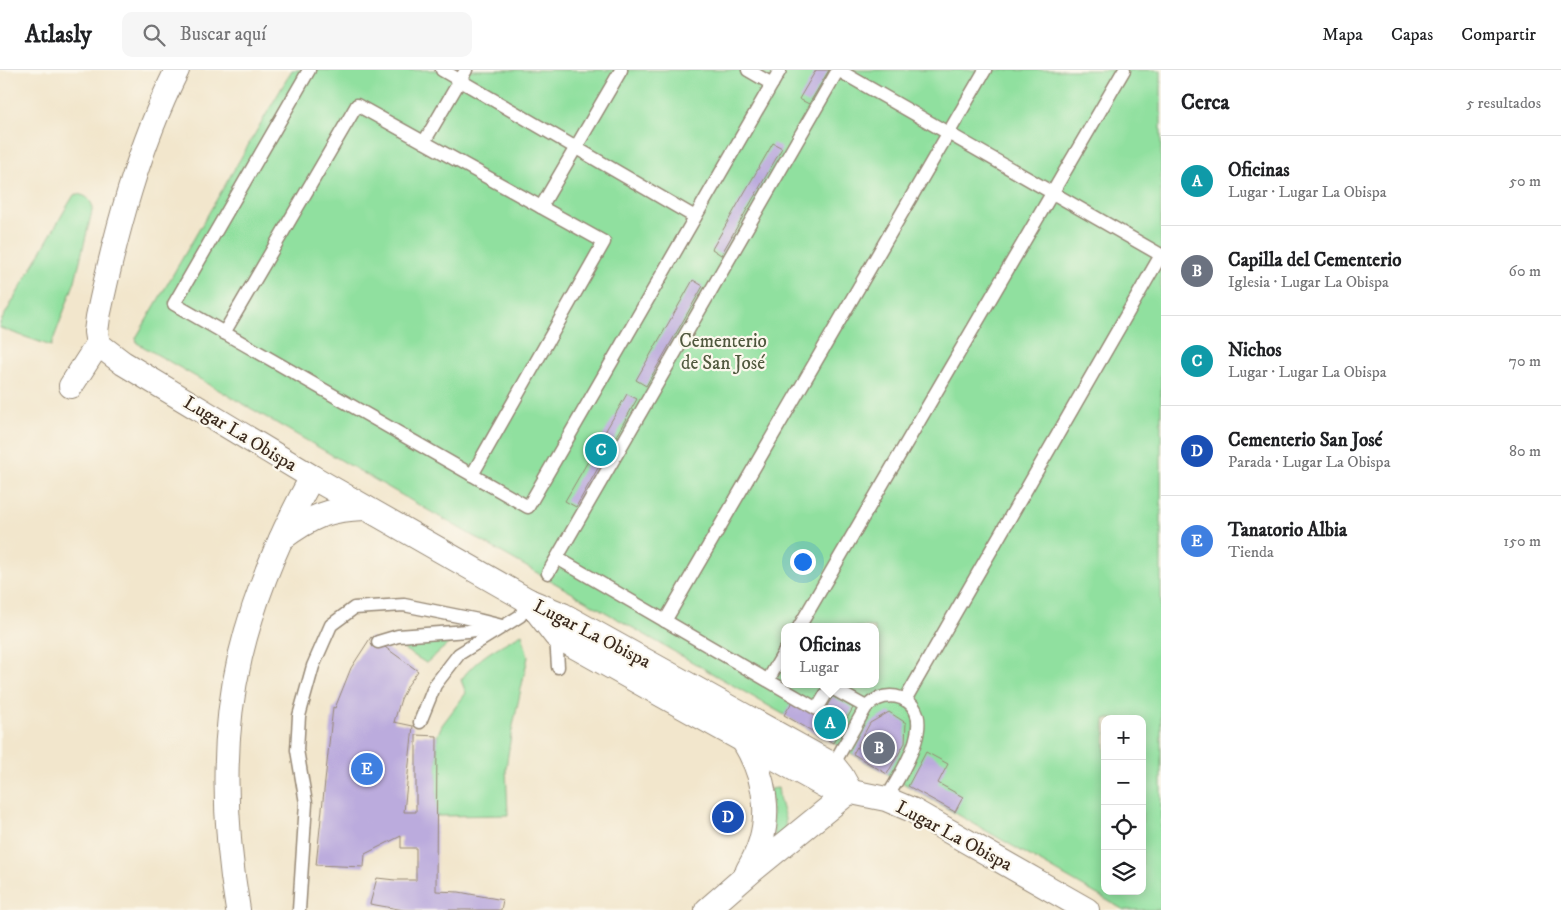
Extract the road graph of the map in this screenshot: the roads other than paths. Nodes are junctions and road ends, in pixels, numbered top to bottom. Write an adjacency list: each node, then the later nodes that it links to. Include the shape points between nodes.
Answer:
1 (177, 70): 20 (street, via 159,105 118,227 98,317)
2 (309, 70): 19 (lane, via 174,304)
3 (442, 70): 10 (lane)
4 (621, 70): 14 (lane)
5 (748, 70): 11 (lane)
6 (780, 70): 11 (lane)
7 (838, 70): 12 (lane); 26 (lane)
8 (985, 70): 12 (lane)
9 (1124, 70): 15 (lane)
10 (463, 75): 13 (lane); 14 (lane)
11 (772, 84): 17 (lane)
12 (948, 134): 15 (lane); 29 (lane)
13 (424, 142): 16 (lane); 19 (lane, via 357,105)
14 (576, 148): 16 (lane); 17 (lane)
15 (1052, 193): 18 (lane); 30 (lane)
16 (541, 207): 22 (lane, via 604,242)
17 (695, 217): 22 (lane, via 528,507)
18 (1161, 255): 41 (lane)
19 (224, 333): 22 (lane)
20 (98, 344): 21 (street); 23 (street, Lugar La Obispa, via 123,363)
21 (70, 386)
22 (472, 475)
23 (312, 477): 24 (street, Lugar La Obispa); 25 (street)
24 (365, 508): 25 (street, via 342,508 320,515); 28 (street, Lugar La Obispa)
25 (281, 539): 49 (street, via 268,568 240,657 232,707 227,796)
26 (557, 558): 27 (lane); 29 (lane)
27 (548, 573)
28 (529, 602): 31 (lane, via 520,616); 32 (street); 45 (street, Lugar La Obispa, via 564,615)
29 (665, 622): 36 (lane)
30 (801, 623)
31 (502, 626): 33 (lane, via 398,636); 43 (lane, via 459,654 435,685); 50 (lane, via 404,605 354,608 331,625 313,666 299,716 297,750 306,803)
32 (556, 636): 35 (lane); 44 (street)
33 (378, 642)
34 (781, 659): 36 (lane)
35 (558, 667)
36 (768, 680): 37 (lane)
37 (781, 688)
38 (782, 688): 39 (lane, via 817,709)
39 (829, 688)
40 (832, 688): 42 (lane)
41 (905, 700): 42 (lane, via 881,697); 47 (lane, via 916,715 918,733 911,754)
42 (866, 708): 45 (lane)
43 (420, 722)
44 (743, 740): 46 (street, via 827,787); 48 (street, via 760,778 765,814 763,837)
45 (833, 765): 46 (street, Lugar La Obispa)
46 (850, 791): 47 (street, Lugar La Obispa); 48 (street)
47 (886, 799): 52 (street, Lugar La Obispa, via 912,810)
48 (741, 881): 51 (street)
49 (238, 910)
50 (299, 910)
51 (707, 910)
52 (1088, 910)

